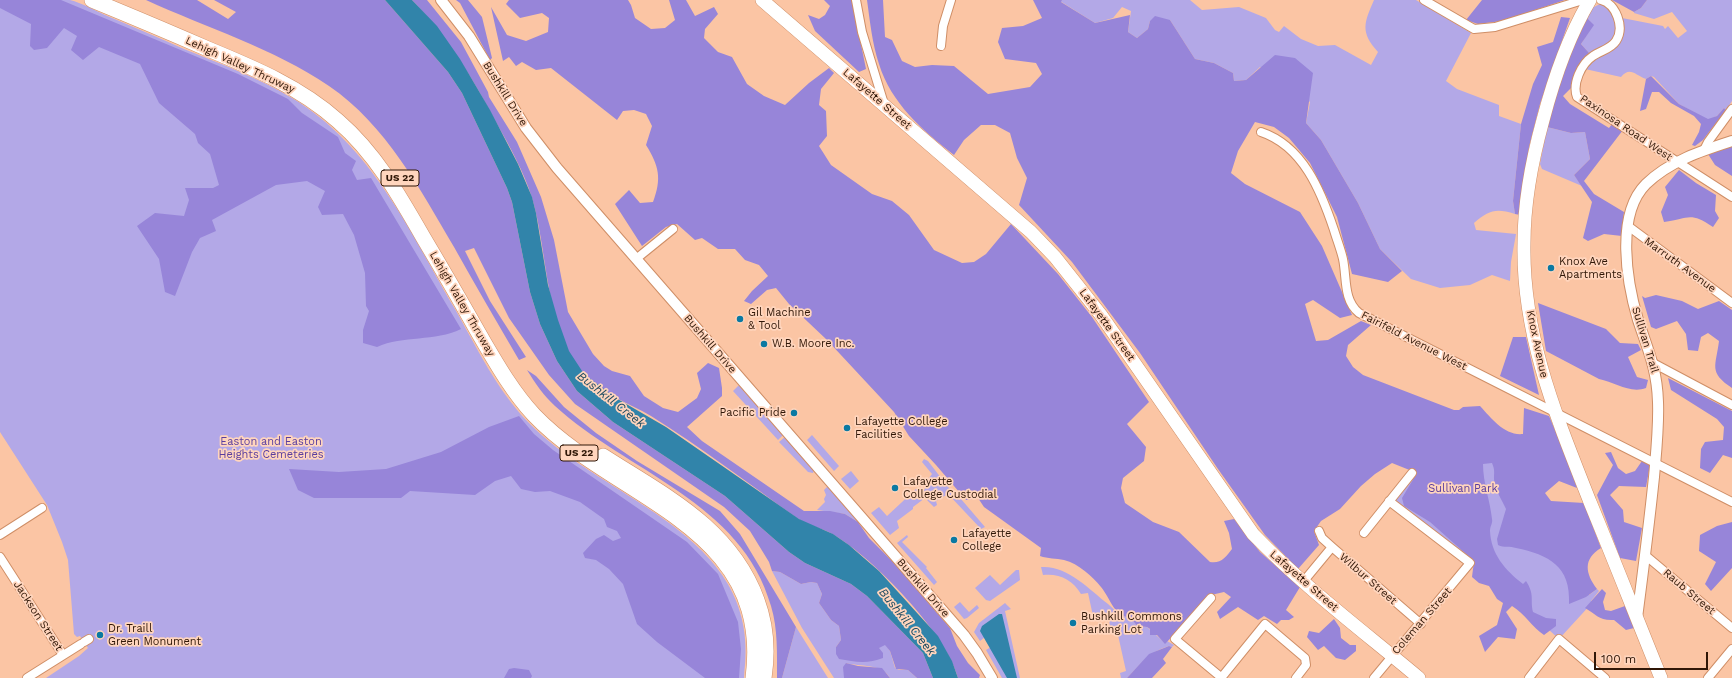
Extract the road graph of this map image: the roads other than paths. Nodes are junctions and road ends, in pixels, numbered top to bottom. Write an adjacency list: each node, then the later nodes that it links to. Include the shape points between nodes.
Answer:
1 (92, 0): 47 (highway, Lehigh Valley Thruway / US 22, via 285,84 319,105 354,136 387,176 494,360 526,406 571,447 694,529 724,561 740,588 750,618 755,650)
2 (115, 0): 48 (highway, Lehigh Valley Thruway / US 22, via 291,76 331,102 364,132 400,178 503,355 536,402 578,439 690,513 710,529 733,554 750,583 761,615 765,644)
3 (441, 0): 21 (street, Bushkill Drive, via 469,36 539,145)
4 (762, 0): 12 (main road, Lafayette Street)
5 (856, 0): 12 (street, via 862,32)
6 (951, 0): 11 (street, via 943,26)
7 (1424, 0): 8 (street, via 1474,29 1495,27)
8 (1583, 0)
9 (1590, 0): 25 (main road, Knox Avenue, via 1559,64 1550,92 1532,166 1525,220 1527,297 1537,351)
10 (1601, 0): 17 (street, Paxinosa Road West, via 1607,2 1616,13 1618,35 1612,45 1591,57 1582,67 1576,85 1578,97)
11 (941, 46)
12 (885, 106): 37 (main road, Lafayette Street, via 1031,232 1055,256 1101,315 1254,534)
13 (1732, 109): 16 (street)
14 (1261, 132): 25 (street, Fairifeld Avenue West, via 1279,140 1308,170 1325,203 1343,259 1348,301 1353,308 1367,318)
15 (1732, 141): 16 (street, Sullivan Trail)
16 (1704, 150): 17 (street, Sullivan Trail)
17 (1676, 162): 18 (street, Paxinosa Road West); 19 (street, Sullivan Trail, via 1653,178 1637,196)
18 (1732, 197)
19 (1628, 226): 22 (street, Marruth Avenue); 23 (street, Sullivan Trail, via 1626,243 1630,290)
20 (673, 228): 21 (street)
21 (636, 259): 49 (street, Bushkill Drive, via 964,635)
22 (1732, 303)
23 (1653, 363): 24 (street); 26 (street, Sullivan Trail, via 1658,408)
24 (1732, 405)
25 (1554, 413): 26 (street, Fairifeld Avenue West); 39 (main road, Knox Avenue)
26 (1655, 462): 29 (street, Fairifeld Avenue West); 35 (street, Sullivan Trail)
27 (1412, 473): 28 (street)
28 (1389, 502): 32 (street); 40 (street, Coleman Street, via 1470,563)
29 (1732, 502)
30 (42, 508): 33 (street)
31 (1319, 531): 34 (street, Wilbur Street, via 1322,538)
32 (1364, 533)
33 (0, 535)
34 (1332, 547): 37 (street); 40 (street, Wilbur Street)
35 (1645, 555): 39 (street, Sullivan Trail); 41 (street, Raub Street)
36 (0, 557): 44 (street, Jackson Street)
37 (1303, 582): 45 (main road, Lafayette Street)
38 (1211, 598): 50 (street, via 1175,639)
39 (1637, 618): 56 (main road, Knox Avenue)
40 (1421, 624): 45 (street, Coleman Street)
41 (1732, 628)
42 (85, 642): 44 (street)
43 (1732, 649): 57 (street)
44 (63, 655): 46 (street)
45 (1392, 656): 52 (street, Coleman Street); 53 (main road, Lafayette Street)
46 (27, 678)
47 (753, 678)
48 (764, 678)
49 (992, 678)
50 (1221, 678): 51 (street, via 1265,624 1306,658 1306,665)
51 (1296, 678)
52 (1374, 678)
53 (1419, 678)
54 (1528, 678): 55 (street, via 1559,640)
55 (1605, 678)
56 (1661, 678)
57 (1708, 678)

